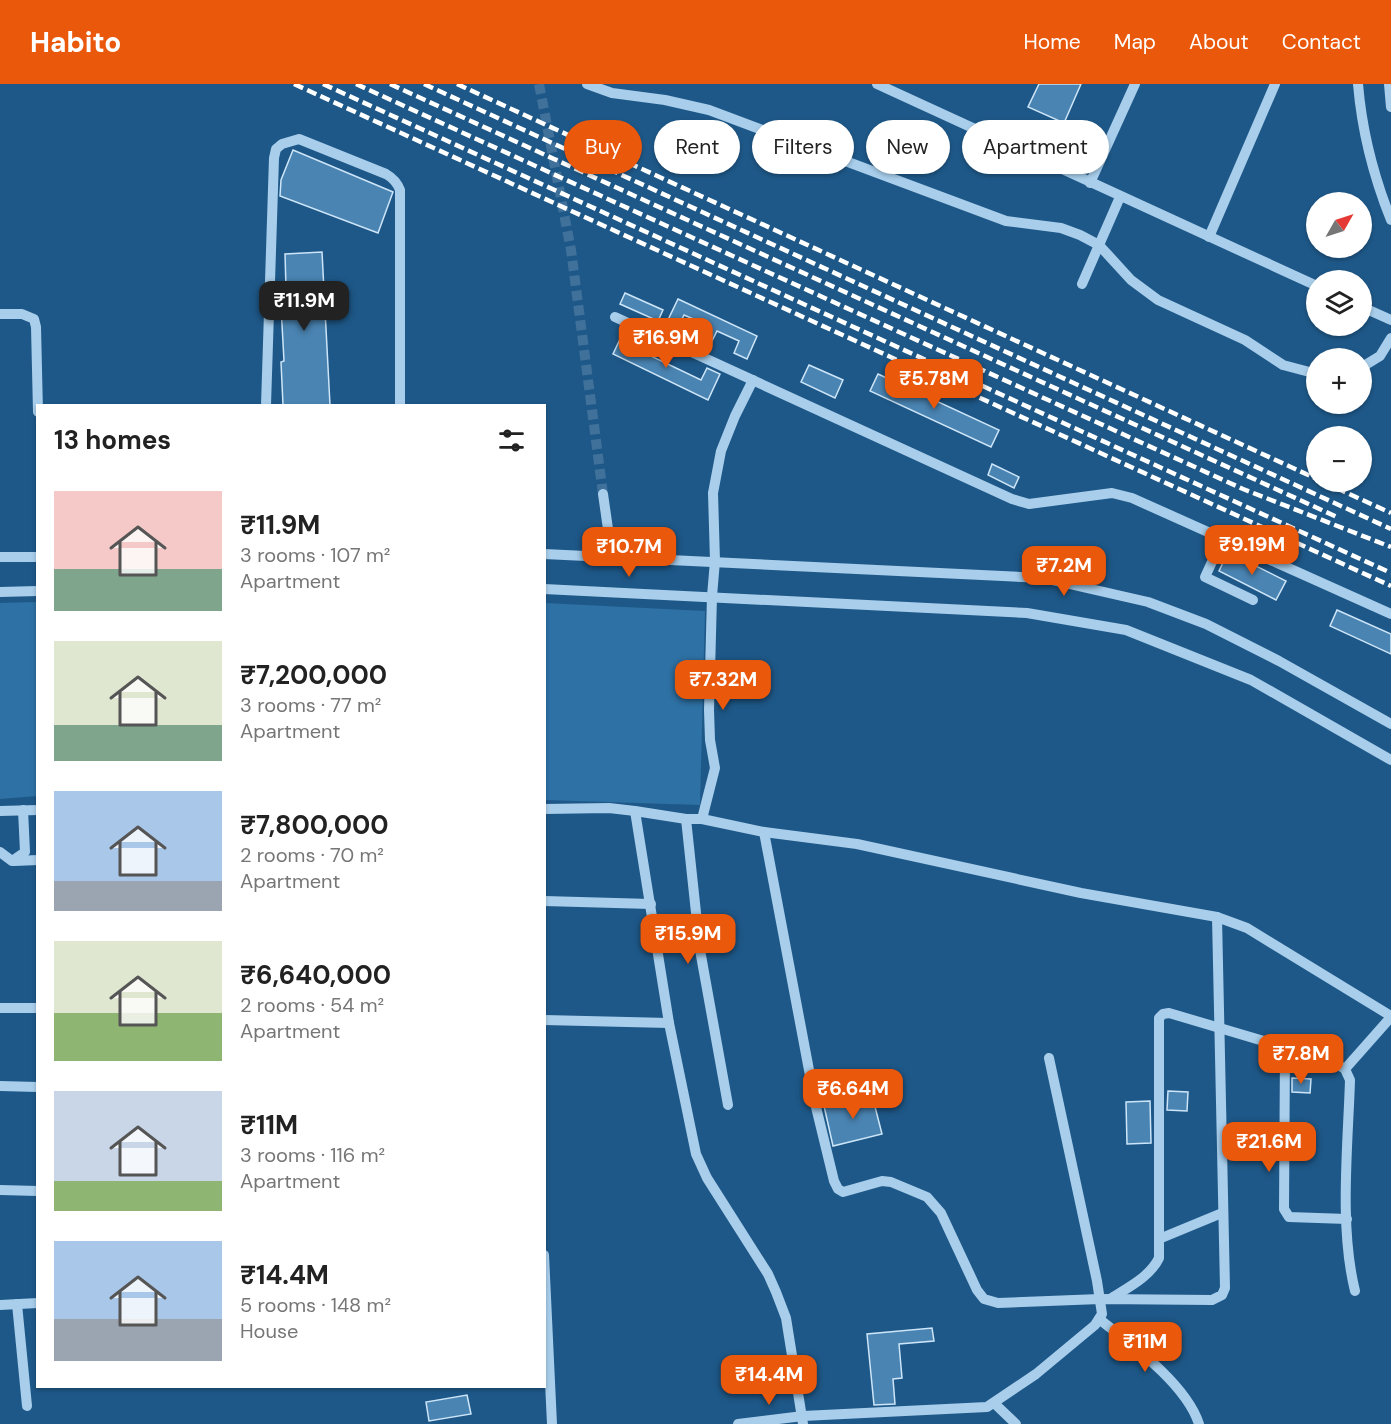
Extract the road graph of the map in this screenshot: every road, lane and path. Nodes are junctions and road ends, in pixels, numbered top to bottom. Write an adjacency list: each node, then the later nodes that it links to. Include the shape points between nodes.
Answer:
1 (587, 84): 12 (street, via 612,93 709,110 1006,221 1061,228)
2 (877, 84): 8 (street)
3 (1135, 84): 8 (street)
4 (1275, 84): 11 (street)
5 (1358, 84): 10 (street, via 1367,148)
6 (1389, 84): 7 (street)
7 (1391, 107)
8 (1090, 183): 9 (street)
9 (1120, 197): 11 (street); 12 (street)
10 (1391, 220)
11 (1209, 237): 13 (street)
12 (1098, 245): 14 (street); 21 (street, via 1131,280 1158,300 1245,340 1283,365)
13 (1306, 281)
14 (1082, 284)
15 (1372, 311): 18 (street)
16 (0, 314): 23 (street, via 30,315 34,319)
17 (615, 317): 22 (street)
18 (1391, 320)
19 (1391, 338): 20 (street, via 1380,356)
20 (1372, 361)
21 (1306, 373)
22 (753, 380): 27 (street, via 1012,499 1029,504 1112,493); 32 (street, via 721,451 713,493)
23 (38, 404)
24 (266, 404): 25 (street, via 274,158 282,144 299,139 386,174 400,190)
25 (400, 404)
26 (603, 494): 31 (street)
27 (1223, 538): 37 (street, via 1205,577); 38 (street)
28 (546, 554): 31 (street)
29 (0, 557): 30 (street)
30 (36, 557)
31 (612, 557): 32 (street)
32 (715, 561): 36 (street); 39 (street, via 1043,578 1148,602 1206,624)
33 (546, 589): 36 (street)
34 (36, 591): 35 (street)
35 (0, 592)
36 (712, 596): 40 (street, via 1027,613 1126,630 1251,680); 47 (street, via 709,710 715,768)
37 (1253, 600)
38 (1391, 614)
39 (1391, 724)
40 (1391, 760)
41 (546, 809): 45 (street)
42 (23, 810): 43 (street); 44 (street); 52 (street, via 25,852)
43 (36, 810)
44 (0, 811)
45 (636, 811): 46 (street); 54 (street)
46 (686, 819): 47 (street); 67 (street, via 699,950)
47 (702, 819): 48 (street)
48 (764, 832): 55 (street, via 858,844 1081,893); 75 (street, via 816,1107 838,1188 850,1192 882,1181 927,1197 941,1213 977,1290 989,1302)
49 (0, 852): 52 (street)
50 (36, 860): 52 (street)
51 (0, 861): 52 (street)
52 (12, 861)
53 (546, 901): 54 (street)
54 (651, 904): 60 (street)
55 (1217, 917): 58 (street, via 1247,928); 61 (street)
56 (0, 1008): 57 (street)
57 (36, 1008)
58 (1391, 1016): 64 (street)
59 (546, 1020): 60 (street)
60 (669, 1023): 82 (street, via 696,1154 768,1275 786,1318)
61 (1219, 1029): 62 (street); 70 (street); 72 (street, via 1169,1013 1159,1018)
62 (1285, 1048): 64 (street); 71 (street, via 1284,1209 1289,1217)
63 (1049, 1058): 75 (street)
64 (1345, 1069): 71 (street, via 1350,1080)
65 (0, 1086): 66 (street)
66 (36, 1087)
67 (728, 1105)
68 (0, 1190): 69 (street)
69 (36, 1191)
70 (1222, 1213): 72 (street); 75 (street, via 1224,1288 1218,1299)
71 (1347, 1219): 73 (street, via 1349,1266)
72 (1159, 1239): 75 (street, via 1159,1258 1152,1270)
73 (1355, 1291)
74 (546, 1298): 83 (street)
75 (1105, 1299): 79 (street)
76 (36, 1303): 77 (street)
77 (17, 1304): 78 (street); 81 (street)
78 (0, 1305)
79 (1099, 1319): 80 (street); 86 (street, via 1154,1363 1192,1408)
80 (995, 1404): 82 (street); 85 (street)
81 (27, 1406)
82 (803, 1420): 84 (street)
83 (552, 1424)
84 (738, 1424)
85 (1016, 1424)
86 (1199, 1424)

